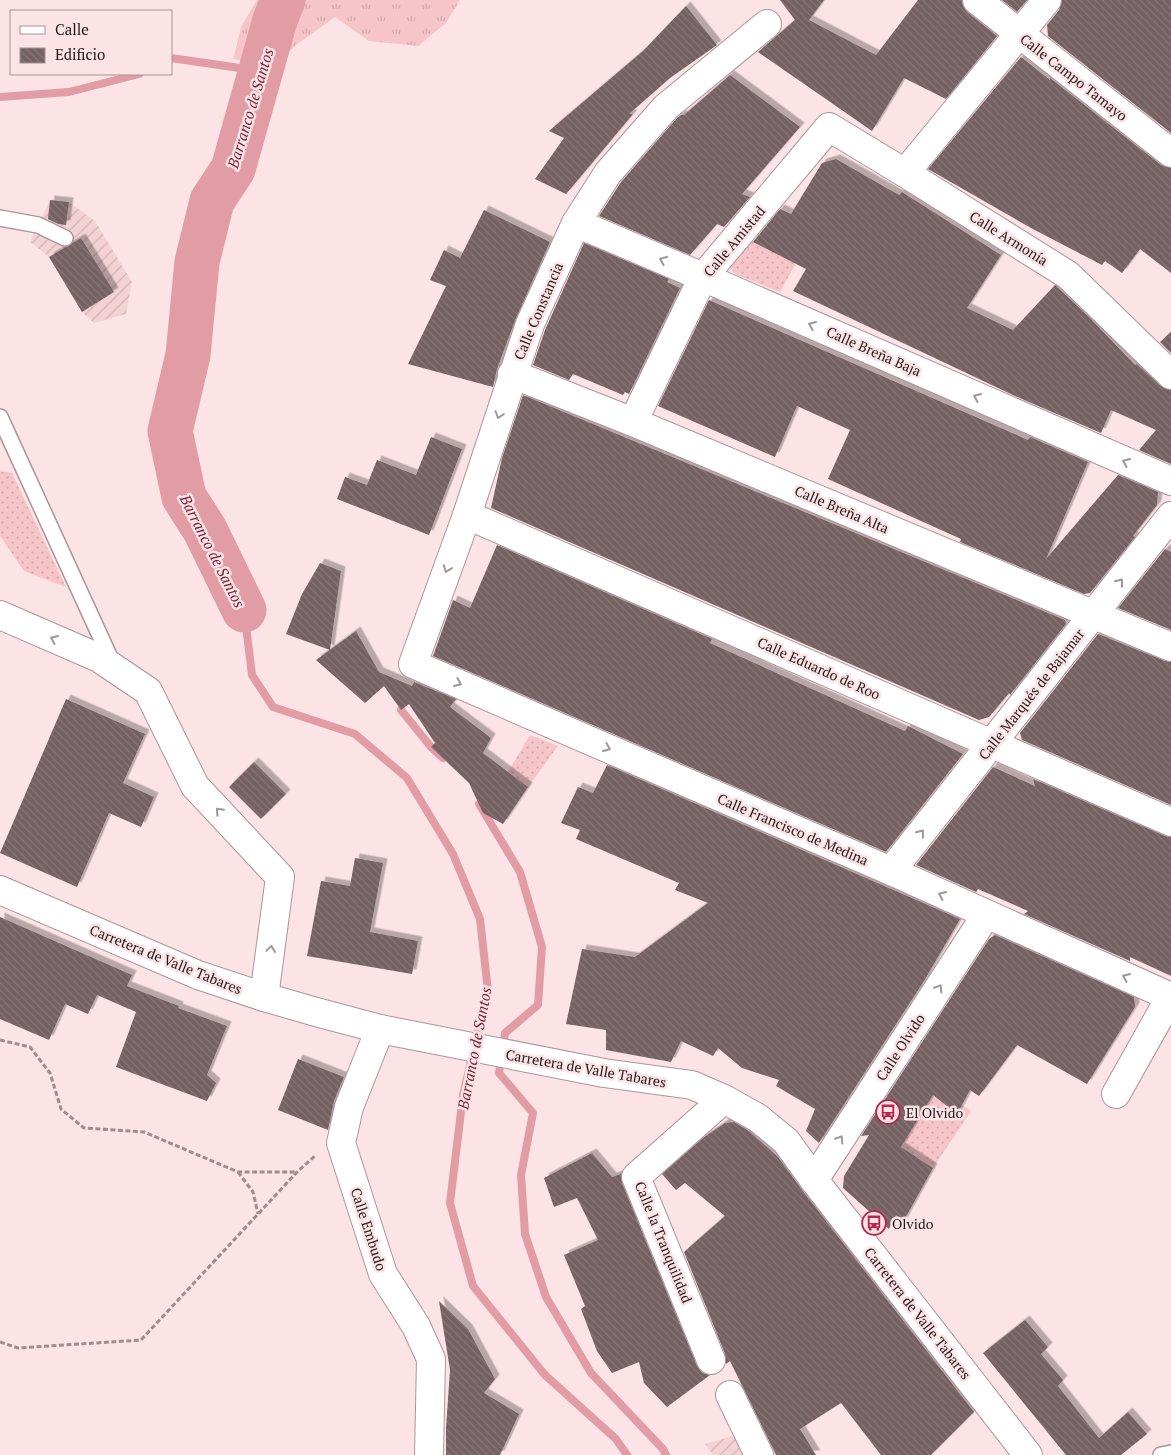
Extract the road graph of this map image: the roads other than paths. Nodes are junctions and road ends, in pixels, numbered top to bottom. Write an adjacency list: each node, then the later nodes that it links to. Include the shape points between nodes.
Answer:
1 (977, 0): 4 (street, Calle Campo Tamayo)
2 (1047, 0): 4 (street)
3 (767, 24): 9 (street, Calle Constancia, via 666,107 608,173)
4 (1019, 34): 6 (street, Calle Campo Tamayo); 7 (street)
5 (829, 127): 7 (street, Calle Armonía); 11 (street, Calle Amistad)
6 (1171, 153)
7 (905, 173): 13 (street, Calle Armonía, via 1068,276)
8 (0, 218): 10 (lane, via 38,225)
9 (576, 223): 11 (street, Calle Breña Baja, one-way to 9); 12 (street, Calle Constancia, via 530,324)
10 (65, 238)
11 (703, 277): 15 (street, Calle Amistad); 16 (street, Calle Breña Baja, one-way to 11)
12 (512, 374): 15 (street, Calle Breña Alta); 17 (street, Calle Constancia, one-way to 17)
13 (1171, 375)
14 (0, 417): 23 (lane)
15 (633, 422): 19 (street, Calle Breña Alta)
16 (1171, 481)
17 (466, 515): 22 (street, Calle Constancia, one-way to 22); 24 (street, Calle Eduardo de Roo)
18 (1171, 516): 19 (street, Calle Marqués de Bajamar, one-way to 18)
19 (1095, 614): 21 (street, Calle Breña Alta); 24 (street, Calle Marqués de Bajamar)
20 (0, 615): 23 (street, one-way to 20, via 99,658)
21 (1171, 647)
22 (413, 664): 26 (street, Calle Francisco de Medina, one-way to 26)
23 (114, 668): 29 (street, one-way to 23, via 280,877 195,786 148,690)
24 (992, 743): 25 (street, Calle Eduardo de Roo); 26 (street, Calle Marqués de Bajamar, one-way to 24)
25 (1171, 822)
26 (891, 871): 28 (street, Calle Francisco de Medina, one-way to 26)
27 (0, 890): 29 (street, Carretera de Valle Tabares, via 198,975)
28 (986, 915): 30 (street, Calle Francisco de Medina, one-way to 28); 34 (street, Calle Olvido, one-way to 28)
29 (264, 997): 31 (street, Carretera de Valle Tabares)
30 (1171, 997): 32 (street)
31 (380, 1029): 33 (street, Carretera de Valle Tabares, via 604,1074 692,1085); 38 (street, Calle Embudo, via 349,1107 341,1143 382,1274 416,1326 432,1359)
32 (1116, 1094)
33 (724, 1099): 34 (street, Carretera de Valle Tabares, via 758,1118 786,1141); 35 (street, Calle la Tranquilidad, via 636,1177)
34 (814, 1180): 40 (street, Carretera de Valle Tabares)
35 (712, 1360)
36 (730, 1395): 39 (street)
37 (1171, 1453): 41 (lane)
38 (429, 1455)
39 (758, 1455)
40 (1028, 1455)
41 (1162, 1455)

